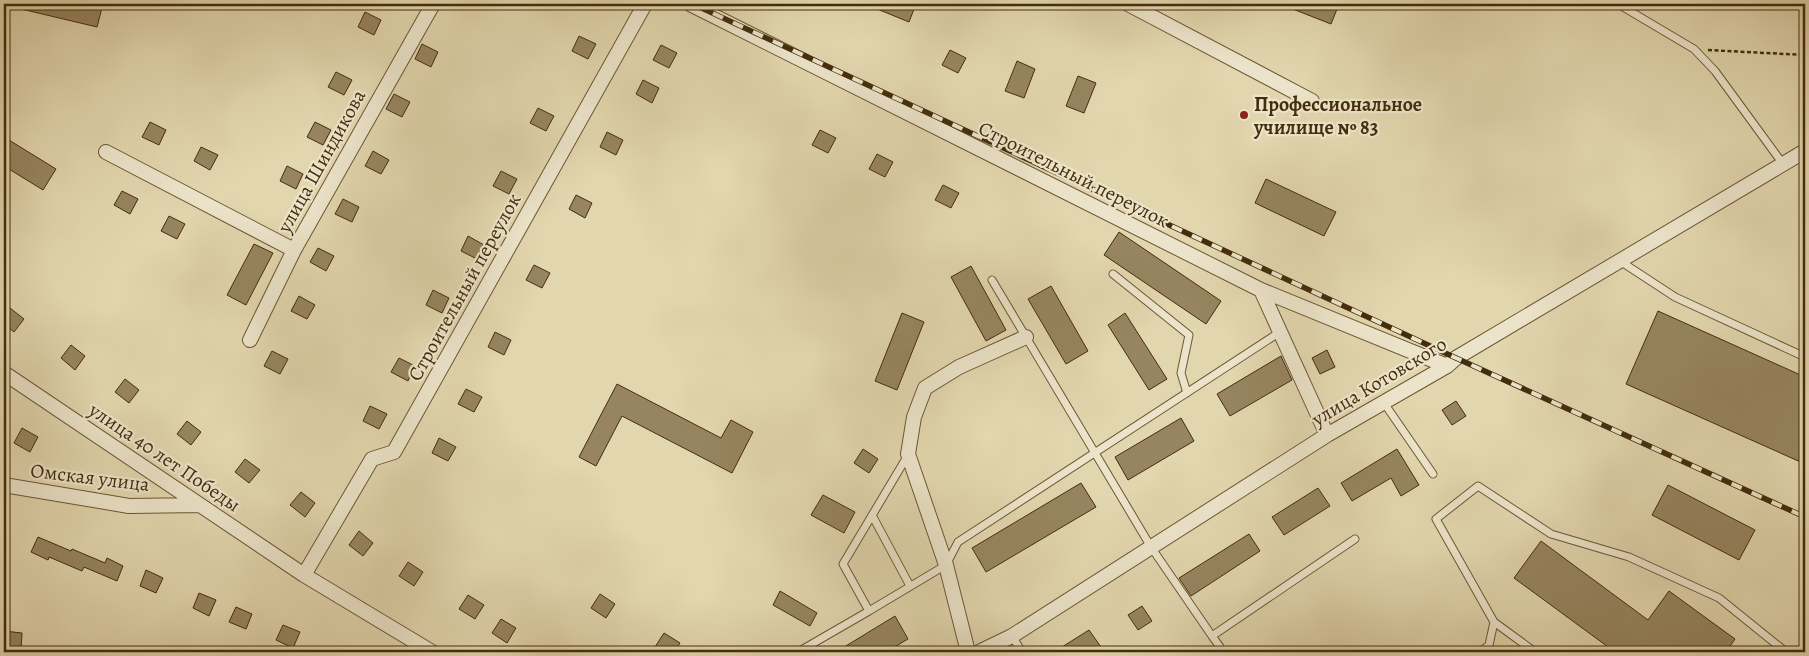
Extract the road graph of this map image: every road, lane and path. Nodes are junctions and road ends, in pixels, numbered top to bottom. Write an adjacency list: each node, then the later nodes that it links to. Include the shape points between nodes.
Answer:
1 (433, 4): 12 (street, улица Шиндикова)
2 (644, 4): 35 (street, Строительный переулок, via 394,452 372,459)
3 (690, 4): 16 (street, Строительный переулок)
4 (1128, 4): 8 (street)
5 (1618, 4): 6 (lane)
6 (1694, 49): 7 (path); 11 (lane, via 1715,71)
7 (1805, 54)
8 (1312, 101)
9 (1805, 151): 11 (street, улица Котовского)
10 (106, 152): 12 (street)
11 (1783, 164): 13 (street, улица Котовского)
12 (294, 250): 19 (street, улица Шиндикова)
13 (1620, 261): 20 (lane, via 1675,297); 21 (street, улица Котовского)
14 (1113, 274): 23 (lane, via 1189,335 1181,373)
15 (992, 280): 18 (lane)
16 (1261, 290): 17 (street); 21 (street, Строительный переулок)
17 (1280, 332): 23 (lane); 25 (street)
18 (1026, 337): 26 (lane); 27 (street, via 959,367 926,388 914,417)
19 (250, 340)
20 (1805, 357)
21 (1447, 366): 24 (street, улица Котовского)
22 (4, 373): 30 (street, улица 40 лет Победы)
23 (1187, 393): 26 (lane)
24 (1384, 402): 25 (street, улица Котовского); 28 (lane)
25 (1327, 436): 33 (street, улица Котовского)
26 (1095, 453): 33 (lane); 34 (lane, via 958,542)
27 (908, 454): 31 (lane); 34 (street)
28 (1433, 474)
29 (4, 485): 30 (street, Омская улица, via 128,506)
30 (200, 505): 35 (street, улица 40 лет Победы)
31 (872, 515): 36 (lane); 37 (lane, via 843,564)
32 (1355, 539): 40 (lane)
33 (1151, 547): 39 (street, улица Котовского); 40 (lane)
34 (946, 565): 36 (lane); 43 (street)
35 (304, 575): 41 (street, улица 40 лет Победы)
36 (910, 586): 37 (lane)
37 (869, 610): 42 (lane)
38 (1494, 622): 47 (lane, via 1489,645); 48 (lane); 49 (lane, via 1436,519 1478,486 1551,534 1630,557 1719,598)
39 (1012, 636): 44 (street, улица Котовского); 45 (lane)
40 (1212, 636): 46 (lane, via 1220,647)
41 (432, 652)
42 (798, 652)
43 (968, 652)
44 (979, 652)
45 (1022, 652)
46 (1214, 652)
47 (1480, 652)
48 (1535, 652)
49 (1786, 652)

